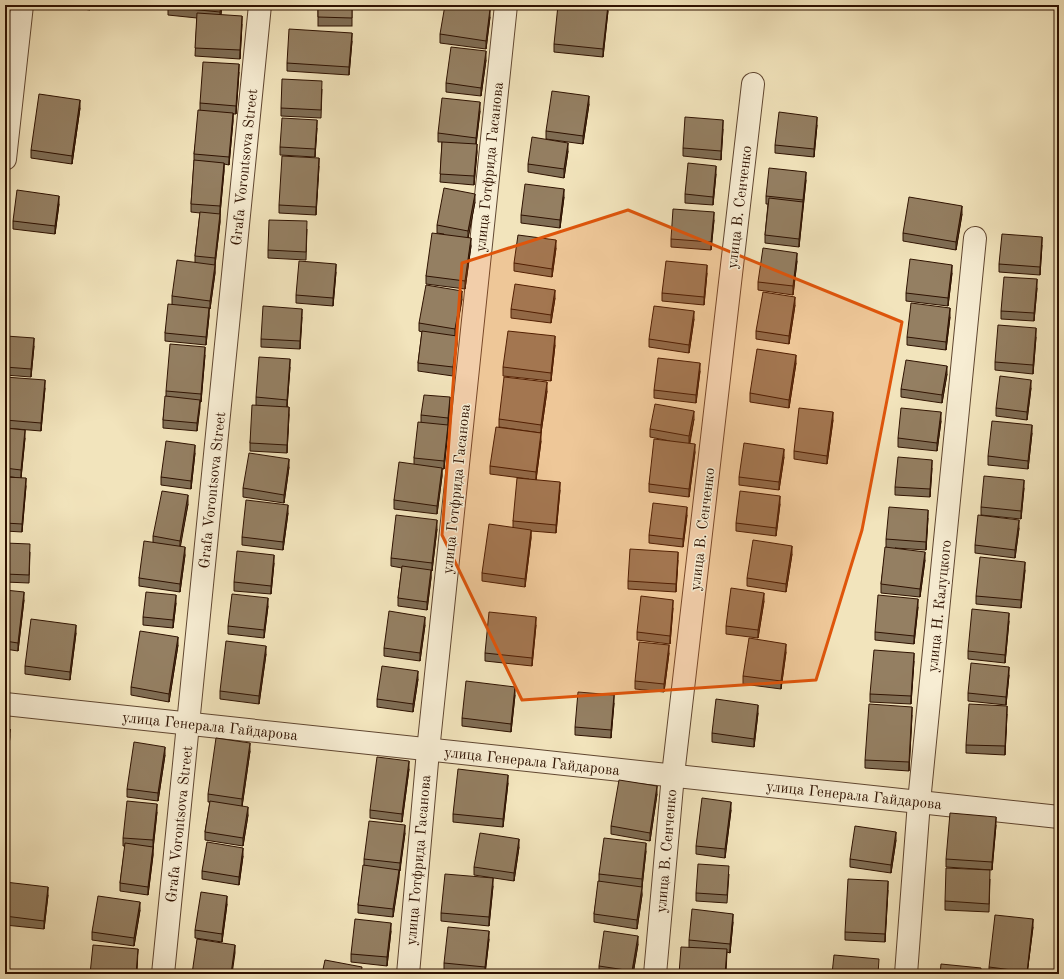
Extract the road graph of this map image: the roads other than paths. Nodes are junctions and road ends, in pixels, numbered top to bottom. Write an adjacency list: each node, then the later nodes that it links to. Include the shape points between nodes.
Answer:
1 (22, 5): 5 (street)
2 (260, 5): 8 (street, Grafa Vorontsova Street)
3 (506, 5): 9 (street, улица Готфрида Гасанова)
4 (753, 84): 10 (street, улица В. Сенченко)
5 (5, 159)
6 (975, 238): 11 (street, улица Н. Калуцкого)
7 (5, 704): 8 (street, улица Генерала Гайдарова)
8 (189, 723): 9 (street, улица Генерала Гайдарова); 13 (street, Grafa Vorontsova Street)
9 (428, 751): 10 (street, улица Генерала Гайдарова); 14 (street, улица Готфрида Гасанова)
10 (673, 775): 11 (street, улица Генерала Гайдарова); 15 (street, улица В. Сенченко)
11 (919, 802): 12 (street, улица Генерала Гайдарова); 16 (street, улица Н. Калуцкого)
12 (1059, 817)
13 (163, 974)
14 (408, 974)
15 (655, 974)
16 (906, 974)

